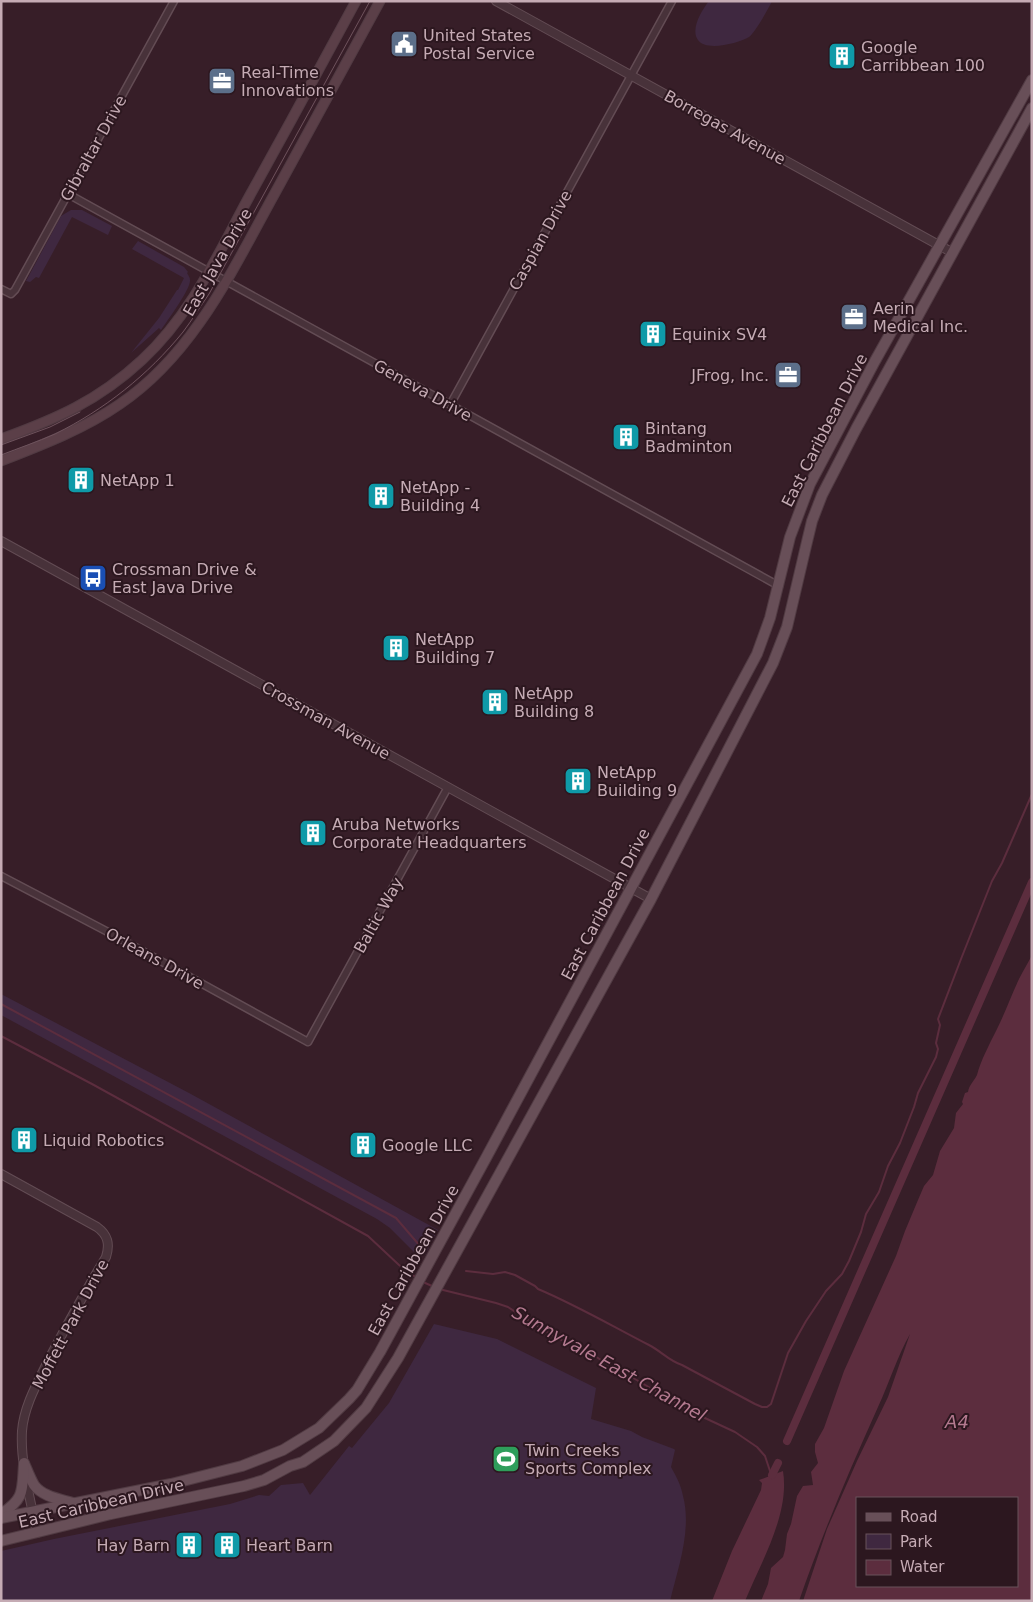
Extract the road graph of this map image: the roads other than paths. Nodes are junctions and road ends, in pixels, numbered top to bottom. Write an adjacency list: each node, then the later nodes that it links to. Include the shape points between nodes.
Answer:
1 (174, 1): 9 (street, Gibraltar Drive)
2 (356, 1): 12 (main road, East Java Drive)
3 (380, 1): 13 (main road, East Java Drive)
4 (496, 1): 6 (street, Borregas Avenue)
5 (672, 1): 6 (street, Caspian Drive)
6 (631, 75): 10 (street, Borregas Avenue); 15 (street, Caspian Drive)
7 (1032, 80): 10 (main road, East Caribbean Drive)
8 (1032, 108): 11 (main road, East Caribbean Drive)
9 (68, 194): 12 (street, Geneva Drive); 14 (street, Gibraltar Drive, via 15,290 11,294)
10 (941, 245): 11 (street, Borregas Avenue); 19 (main road, East Caribbean Drive, via 810,484 790,537)
11 (953, 252): 23 (main road, East Caribbean Drive, via 825,489 810,530 787,626 773,664)
12 (209, 272): 13 (street, Geneva Drive); 16 (main road, East Java Drive, via 165,337 120,379 67,413)
13 (226, 281): 15 (street, Geneva Drive); 17 (main road, East Java Drive, via 196,329 174,355 121,404 90,423)
14 (1, 289)
15 (450, 405): 19 (street, Geneva Drive)
16 (1, 438)
17 (1, 461)
18 (1, 541): 20 (street, Crossman Avenue)
19 (779, 586): 22 (main road, East Caribbean Drive, via 757,654)
20 (448, 787): 22 (street, Crossman Avenue); 24 (street, Baltic Way)
21 (1, 876): 24 (street, Orleans Drive)
22 (630, 888): 23 (street, Crossman Avenue); 27 (main road, East Caribbean Drive, via 357,1390 320,1428 283,1450 242,1466)
23 (651, 899): 31 (main road, East Caribbean Drive, via 398,1358 366,1408 334,1441 302,1462 264,1480)
24 (308, 1042)
25 (1, 1174): 26 (street, Moffett Park Drive, via 97,1226 108,1244 106,1258 37,1383 22,1431)
26 (24, 1463): 27 (main road, via 34,1485 40,1490); 28 (street, Moffett Park Drive); 29 (main road, via 22,1494)
27 (74, 1503): 28 (main road, East Caribbean Drive)
28 (33, 1511): 30 (main road, East Caribbean Drive); 31 (street, Moffett Park Drive)
29 (1, 1514)
30 (1, 1518)
31 (37, 1533): 32 (main road, East Caribbean Drive)
32 (1, 1541)

